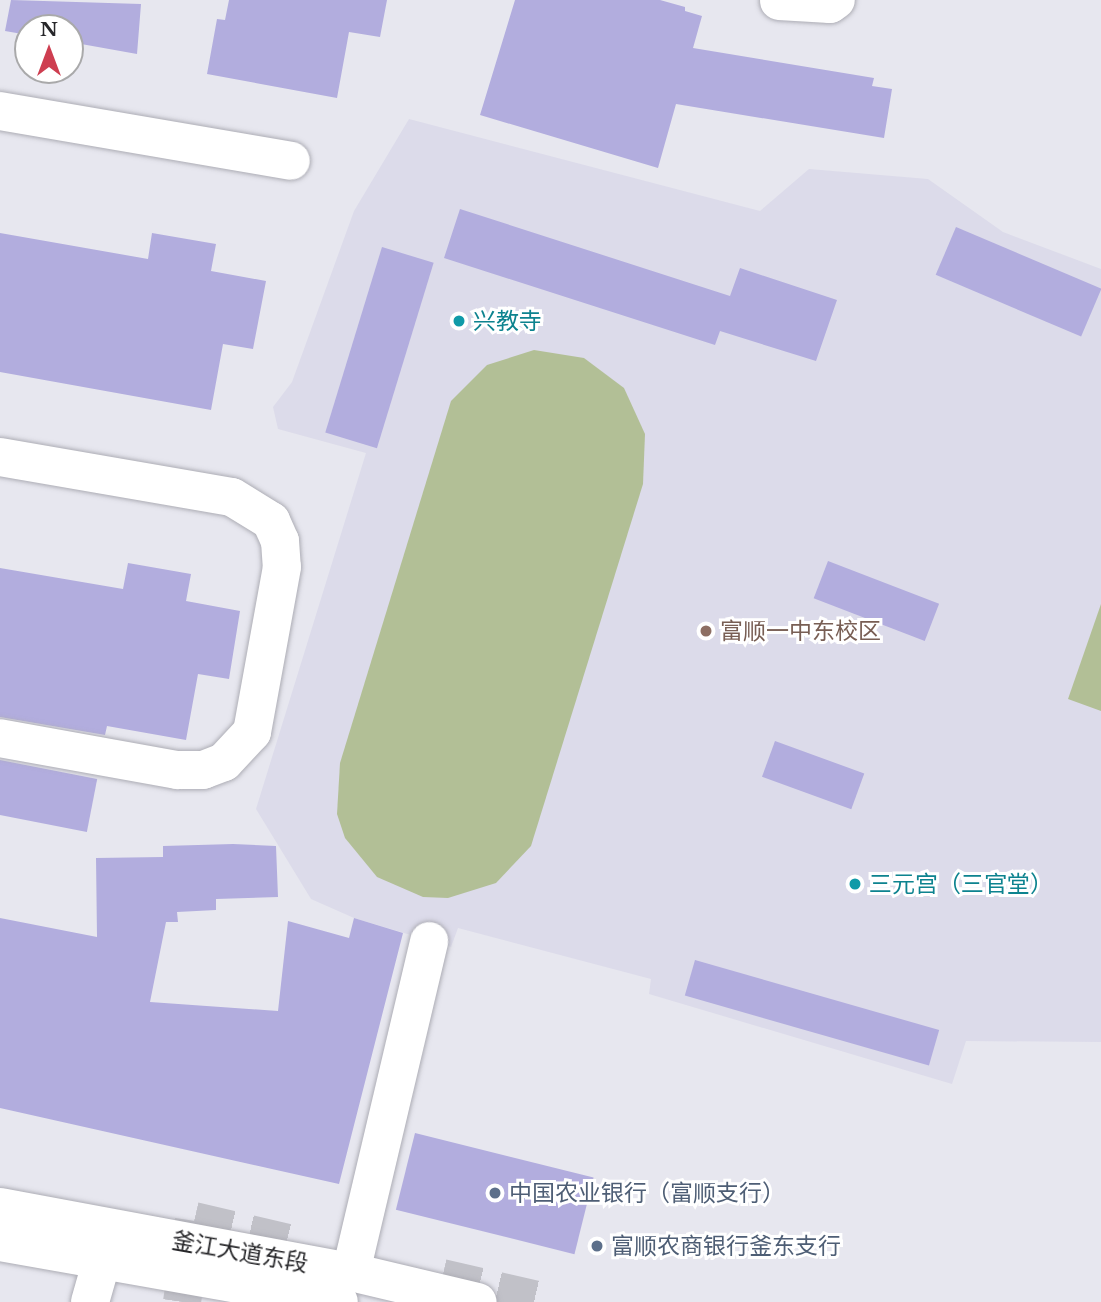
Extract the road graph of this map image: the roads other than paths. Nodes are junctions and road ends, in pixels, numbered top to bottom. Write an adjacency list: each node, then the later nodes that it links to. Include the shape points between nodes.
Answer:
1 (836, 0): 2 (main road, via 830,4)
2 (779, 1)
3 (0, 111): 4 (main road)
4 (291, 161)
5 (0, 457): 6 (main road, via 232,497 271,521 280,541 282,567 252,732 224,762 203,770 177,770)
6 (0, 738)
7 (429, 940): 11 (main road)
8 (0, 1207): 11 (main road, 釜江大道东段)
9 (0, 1242): 10 (main road, 釜江大道东段)
10 (102, 1260): 11 (main road, 釜江大道东段); 12 (main road)
11 (345, 1287): 13 (main road, 釜江大道东段)
12 (90, 1302)
13 (478, 1302)

